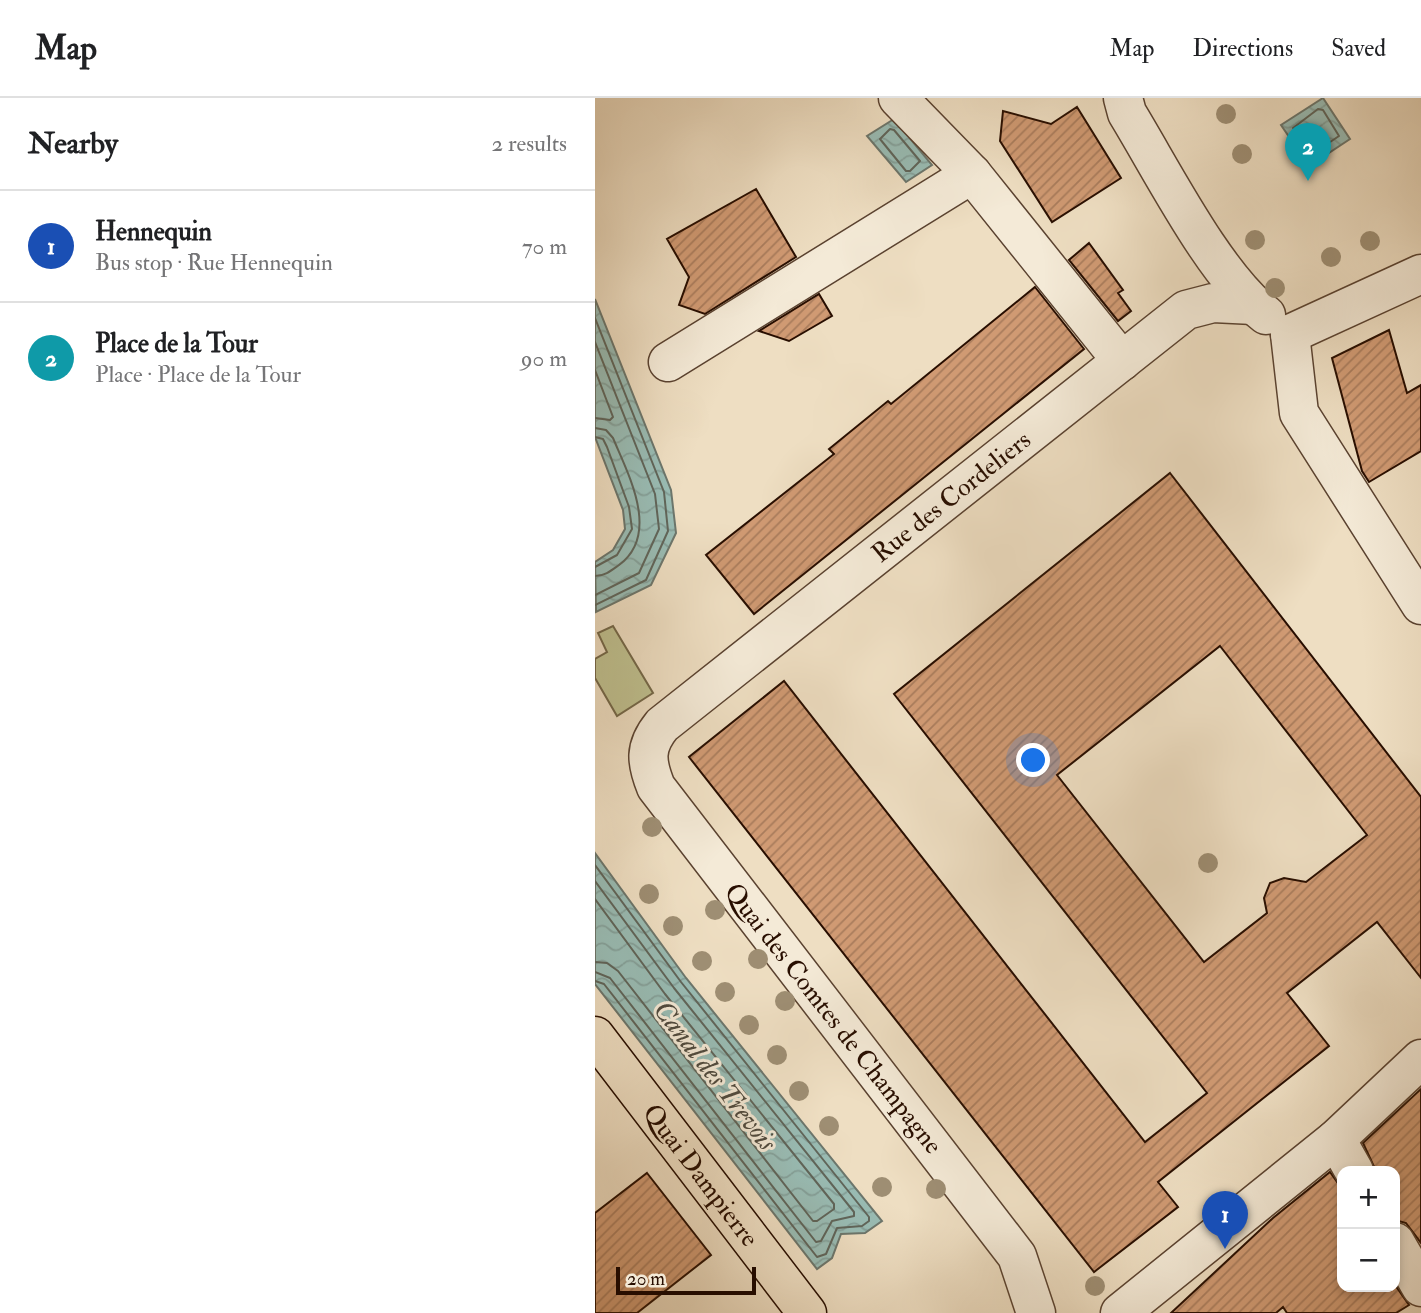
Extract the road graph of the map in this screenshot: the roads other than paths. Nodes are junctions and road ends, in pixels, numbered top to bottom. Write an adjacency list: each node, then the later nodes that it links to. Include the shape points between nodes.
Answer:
1 (898, 98): 3 (street)
2 (1123, 98): 5 (street, via 1126,113 1213,253)
3 (972, 174): 7 (street); 8 (street)
4 (1421, 274): 6 (street)
5 (1254, 305): 6 (street); 7 (street, Rue des Cordeliers, via 1213,303 1186,310)
6 (1290, 334): 9 (street, via 1299,413)
7 (1122, 361): 10 (street, Rue des Cordeliers)
8 (668, 362)
9 (1421, 605)
10 (662, 725): 17 (street, Quai des Comtes de Champagne, via 649,740 646,763 656,787 1017,1256)
11 (595, 1036): 16 (main road, Quai Dampierre)
12 (1421, 1059): 13 (street)
13 (1345, 1155): 18 (street)
14 (1400, 1250): 15 (street)
15 (1421, 1287)
16 (807, 1313)
17 (1036, 1313)
18 (1120, 1313)

